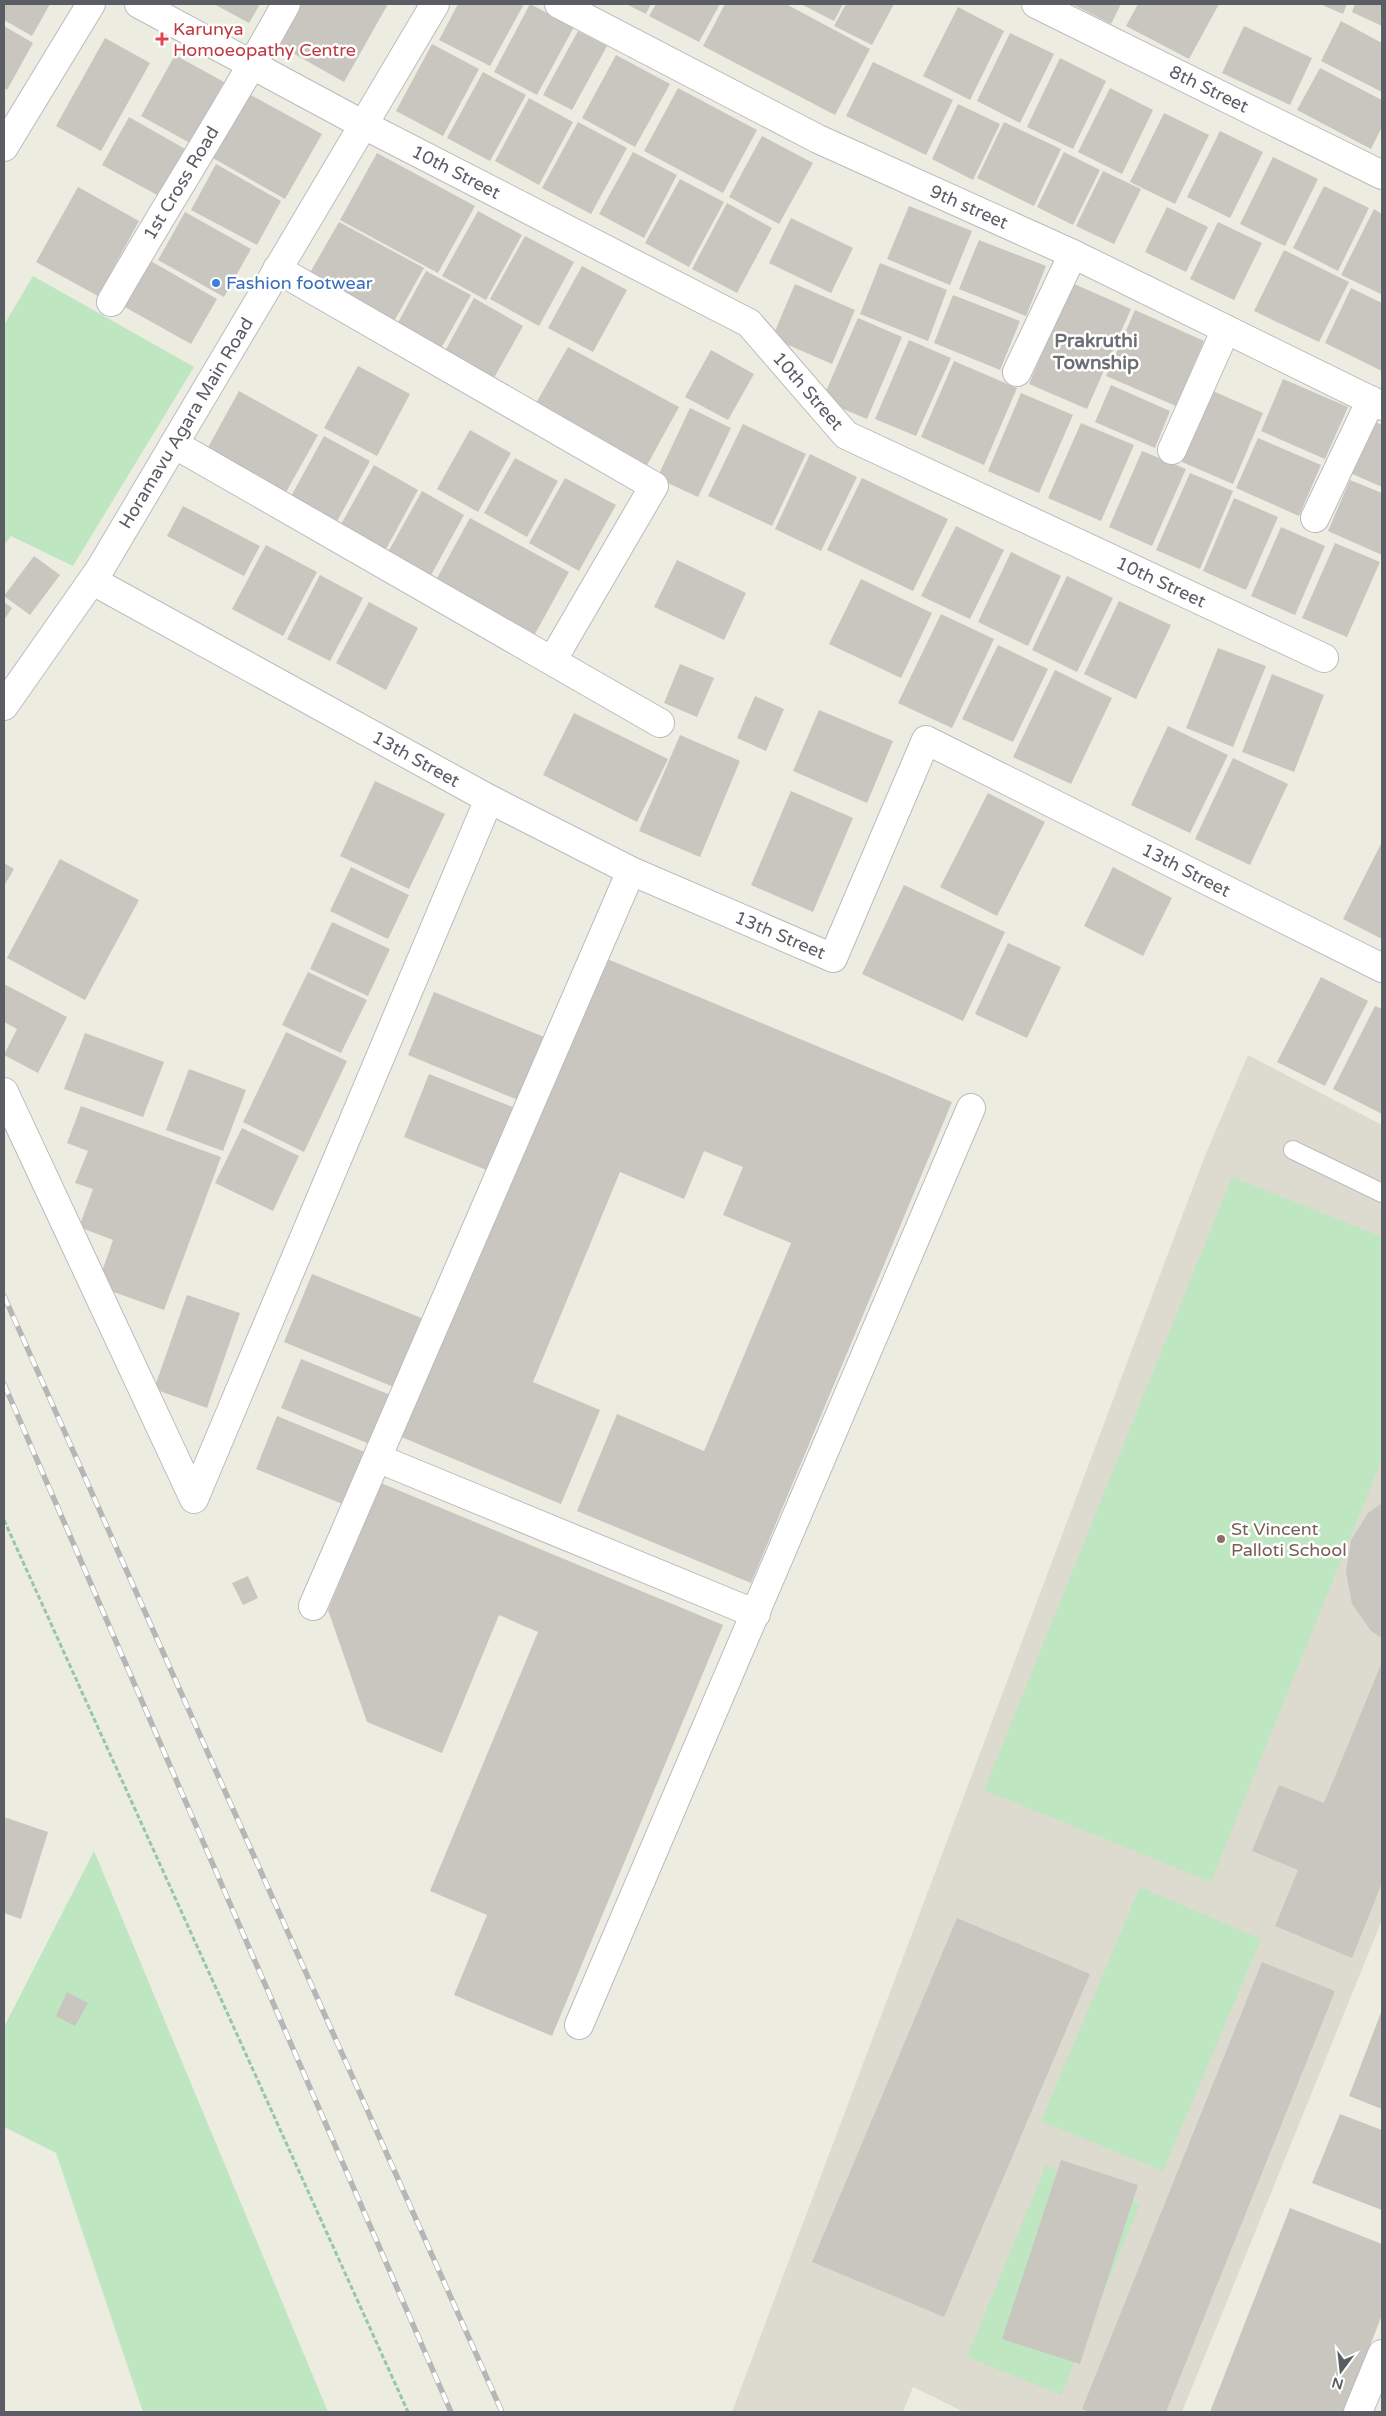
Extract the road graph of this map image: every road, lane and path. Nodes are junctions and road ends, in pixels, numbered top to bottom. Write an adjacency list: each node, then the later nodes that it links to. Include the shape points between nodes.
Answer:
1 (91, 4): 9 (street)
2 (139, 4): 7 (street, 10th Street)
3 (286, 4): 7 (street, 1st Cross Road)
4 (435, 4): 8 (street, Horamavu Agara Main Road)
5 (559, 4): 11 (street, 9th street, via 818,139)
6 (1036, 4): 10 (street, 8th Street)
7 (253, 65): 8 (street, 10th Street); 13 (street, 1st Cross Road)
8 (362, 124): 12 (street, Horamavu Agara Main Road); 21 (street, 10th Street, via 749,323 846,435)
9 (4, 147)
10 (1382, 175)
11 (1073, 254): 14 (street, 9th street); 15 (street)
12 (277, 269): 17 (street, Horamavu Agara Main Road); 22 (street, via 654,486)
13 (111, 302)
14 (1226, 329): 16 (street, 9th street); 18 (street)
15 (1017, 372)
16 (1377, 403): 19 (street)
17 (174, 444): 20 (street, Horamavu Agara Main Road); 22 (street)
18 (1172, 450)
19 (1315, 518)
20 (93, 581): 23 (street, Horamavu Agara Main Road); 25 (street, 13th Street)
21 (1324, 658)
22 (552, 661): 24 (street)
23 (4, 706)
24 (660, 723)
25 (489, 799): 26 (street, 13th Street); 28 (street, via 194,1499)
26 (631, 871): 27 (street, 13th Street, via 833,958 926,740); 32 (street)
27 (1382, 968)
28 (4, 1092)
29 (971, 1108): 35 (street)
30 (1293, 1150): 31 (lane)
31 (1382, 1193)
32 (377, 1458): 34 (street); 35 (street)
33 (4, 1520): 38 (path)
34 (313, 1606)
35 (756, 1614): 36 (street)
36 (579, 2025)
37 (1382, 2354): 39 (street)
38 (408, 2412)
39 (1358, 2412)

